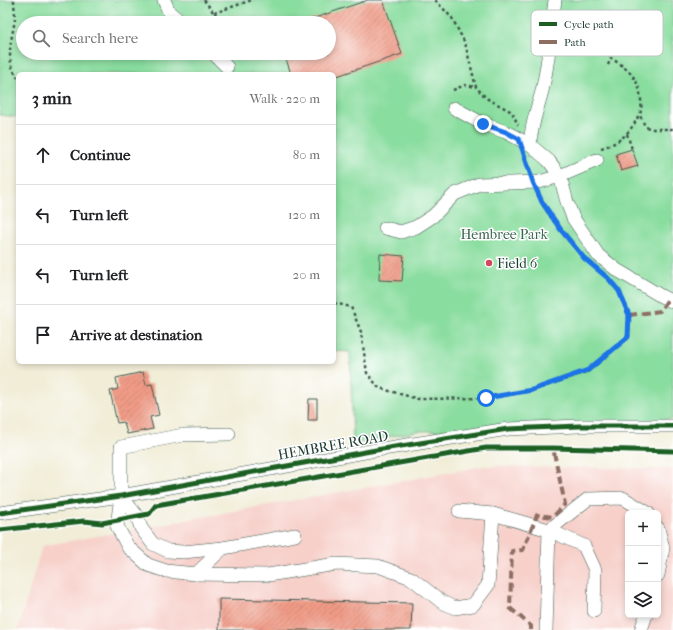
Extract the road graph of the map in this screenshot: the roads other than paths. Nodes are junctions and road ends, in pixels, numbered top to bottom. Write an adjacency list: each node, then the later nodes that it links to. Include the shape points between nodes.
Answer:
1 (164, 0): 4 (street)
2 (555, 0): 3 (street)
3 (554, 10)
4 (174, 16)
5 (548, 56): 9 (street, via 542,91)
6 (220, 60): 7 (street)
7 (227, 68)
8 (454, 108): 9 (street)
9 (525, 142): 11 (street, via 548,161)
10 (596, 155): 11 (street)
11 (560, 176): 12 (street, via 539,182 479,184 454,194 433,216 416,227 400,232); 13 (street, via 573,218 598,255 618,270)
12 (385, 228)
13 (673, 302)
14 (673, 426): 16 (street, HEMBREE ROAD, via 508,429 384,448)
15 (229, 434): 16 (street, via 183,435 121,447)
16 (121, 496): 19 (street, HEMBREE ROAD); 24 (street, via 153,544 168,551 183,552); 26 (street, via 117,526 128,547 148,565 166,572)
17 (643, 510): 21 (street, via 623,498 588,499)
18 (458, 511): 20 (street)
19 (0, 513)
20 (494, 514): 21 (street); 26 (street, via 488,585 473,605 455,608 442,602 411,578 378,566 336,564 268,575)
21 (549, 530): 27 (street, via 584,546 595,570); 29 (street)
22 (295, 535): 24 (street)
23 (661, 538): 25 (street, via 664,548)
24 (223, 548): 26 (street)
25 (661, 562)
26 (196, 574)
27 (594, 611)
28 (645, 618): 30 (street)
29 (546, 630)
30 (641, 630)

